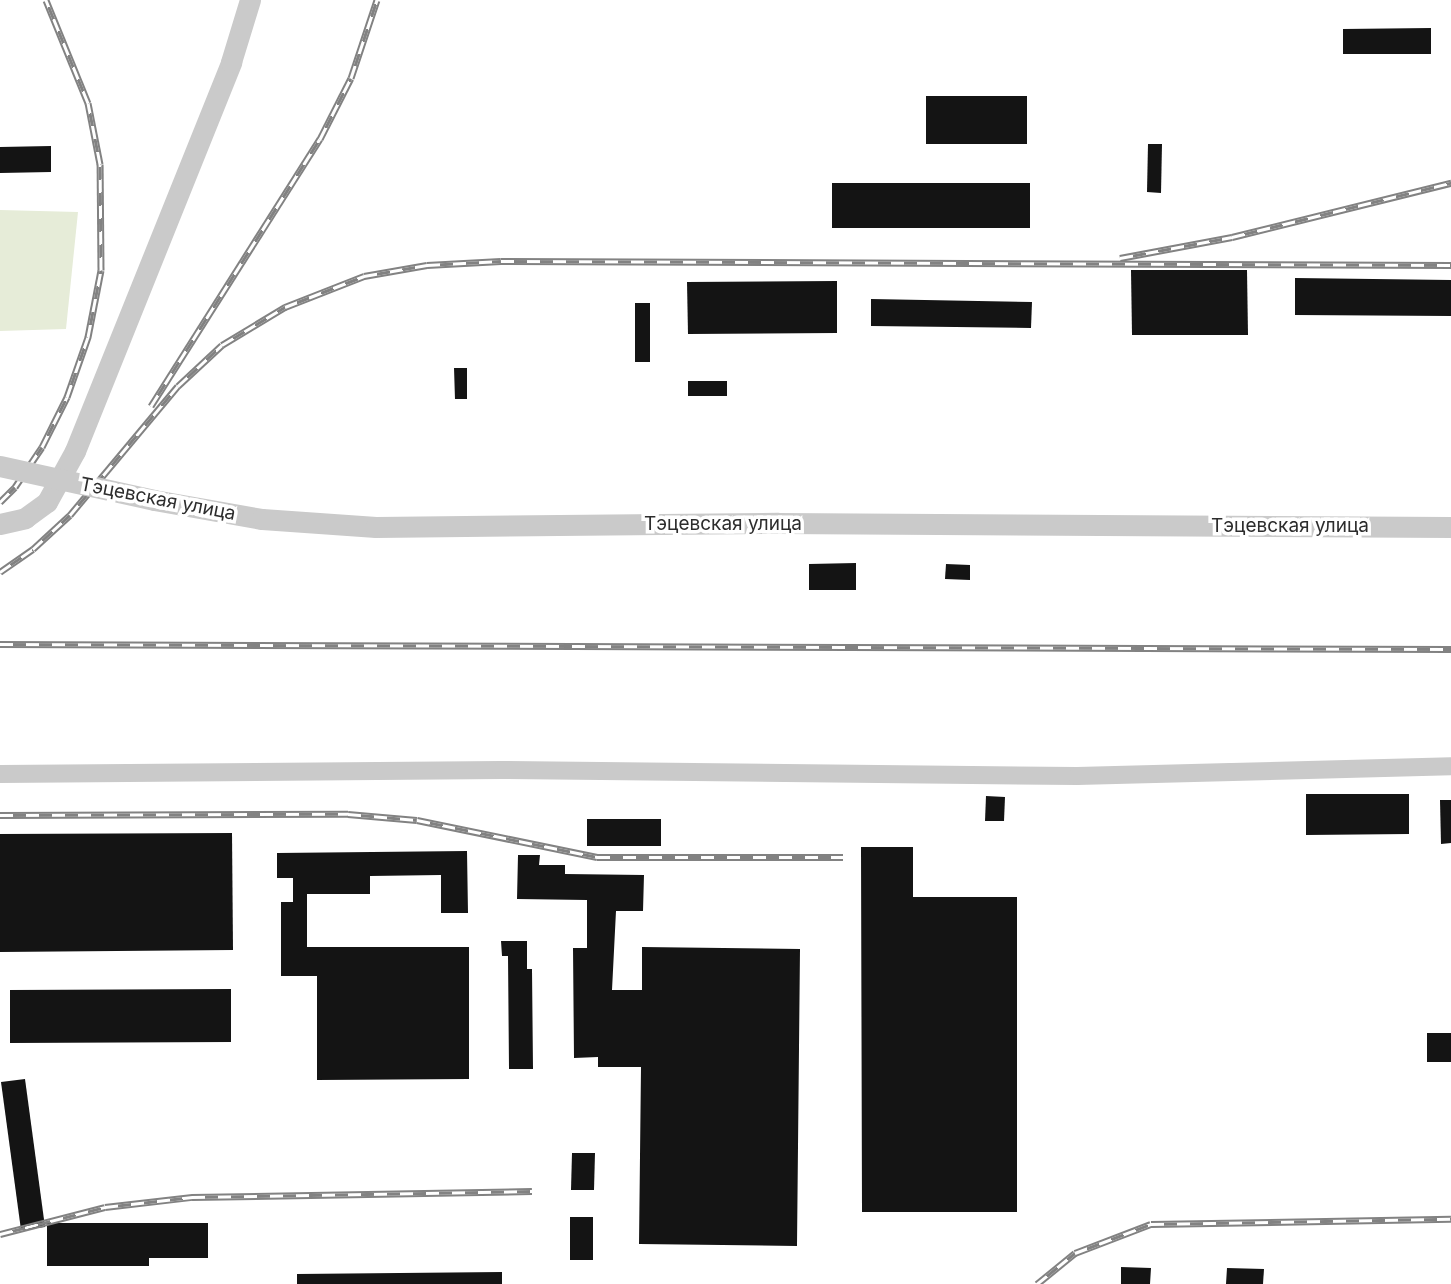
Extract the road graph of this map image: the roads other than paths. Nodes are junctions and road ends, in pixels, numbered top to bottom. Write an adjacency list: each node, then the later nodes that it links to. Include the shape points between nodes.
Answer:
1 (250, 0): 3 (street, via 231,62 75,451 47,502 25,518)
2 (0, 466): 4 (street, Тэцевская улица, bridge, via 262,519 376,527 778,523)
3 (0, 524)
4 (1451, 527)
5 (1451, 766): 6 (street, via 1077,776 501,771)
6 (0, 774)

